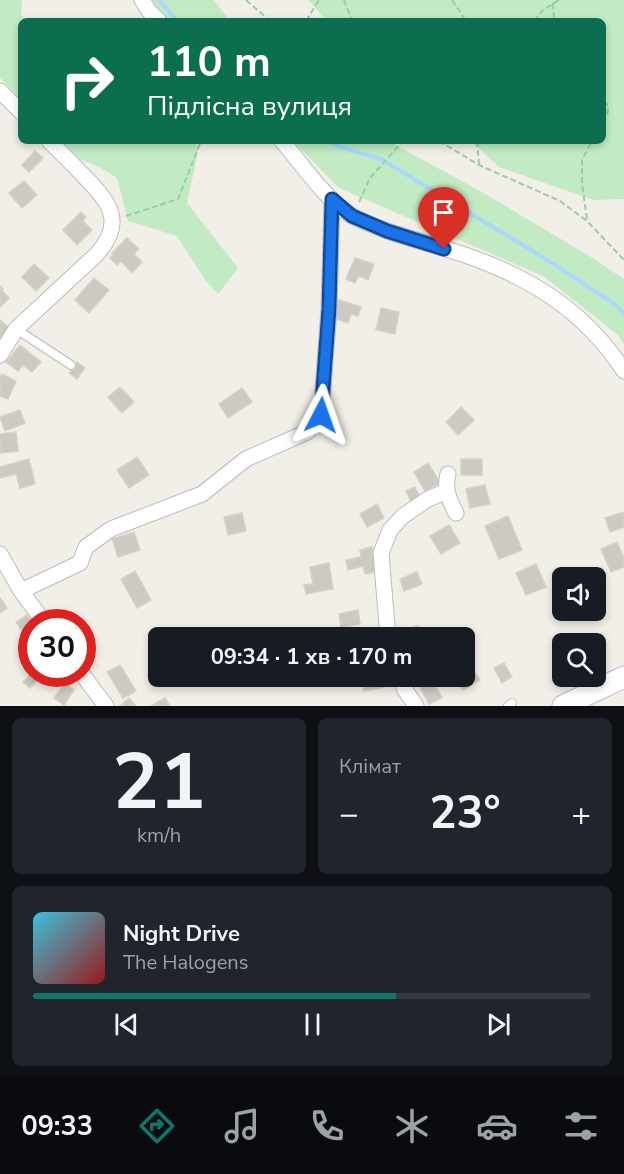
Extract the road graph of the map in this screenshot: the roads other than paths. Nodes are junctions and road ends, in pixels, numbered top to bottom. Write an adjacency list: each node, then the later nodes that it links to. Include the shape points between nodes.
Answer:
1 (142, 0): 2 (street)
2 (156, 18)
3 (0, 90): 4 (street)
4 (18, 109)
5 (52, 144): 8 (street, via 108,202 113,221 107,243)
6 (285, 144): 7 (street)
7 (332, 199): 11 (street, via 352,216 464,255 539,288 590,327); 16 (street, via 321,415 307,432 246,459 202,494 111,529 86,547 80,563)
8 (16, 329): 9 (street); 10 (lane)
9 (0, 355)
10 (70, 365)
11 (624, 371)
12 (448, 474): 13 (street)
13 (447, 491): 14 (street); 18 (street, via 403,516 390,530 381,553)
14 (456, 513)
15 (0, 554): 16 (street)
16 (21, 591): 17 (street)
17 (34, 609)
18 (387, 627)
19 (624, 677): 24 (street)
20 (92, 687): 22 (street)
21 (404, 687): 23 (street)
22 (106, 706)
23 (416, 706)
24 (563, 706)

